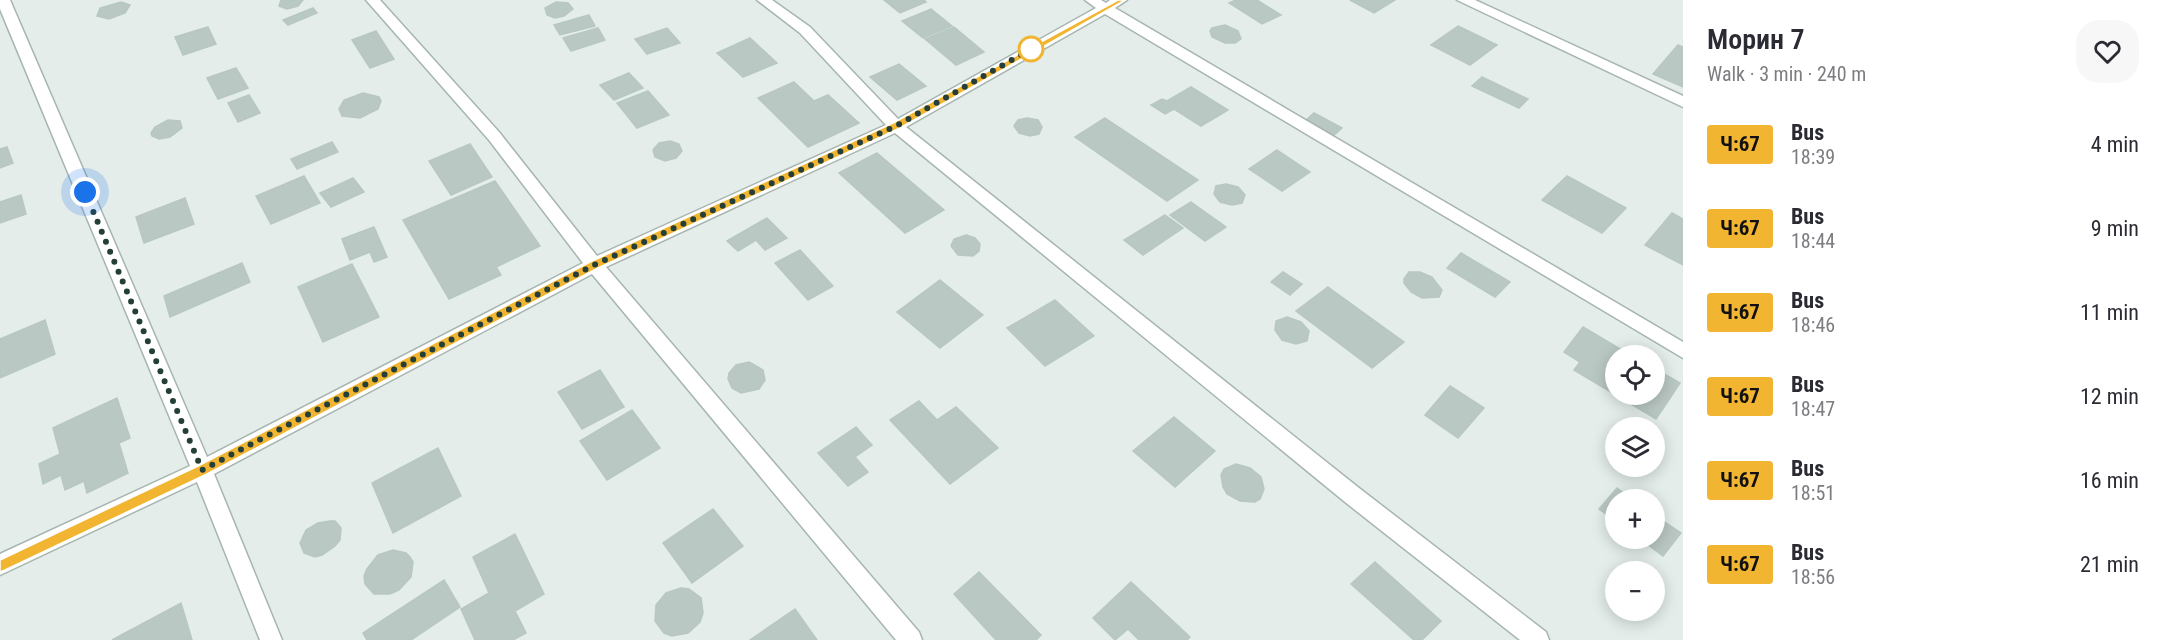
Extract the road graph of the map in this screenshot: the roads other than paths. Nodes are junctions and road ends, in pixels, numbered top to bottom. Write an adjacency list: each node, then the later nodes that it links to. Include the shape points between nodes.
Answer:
1 (3, 0): 10 (street)
2 (373, 0): 8 (street, via 494,136)
3 (764, 0): 7 (street, via 805,30)
4 (1464, 0): 6 (street)
5 (1106, 3): 7 (street); 9 (street)
6 (1683, 102)
7 (896, 126): 8 (street); 14 (street, via 1352,495)
8 (594, 265): 10 (street); 13 (street)
9 (1683, 351)
10 (202, 470): 11 (street); 12 (street)
11 (0, 565)
12 (272, 640)
13 (910, 640)
14 (1538, 640)

